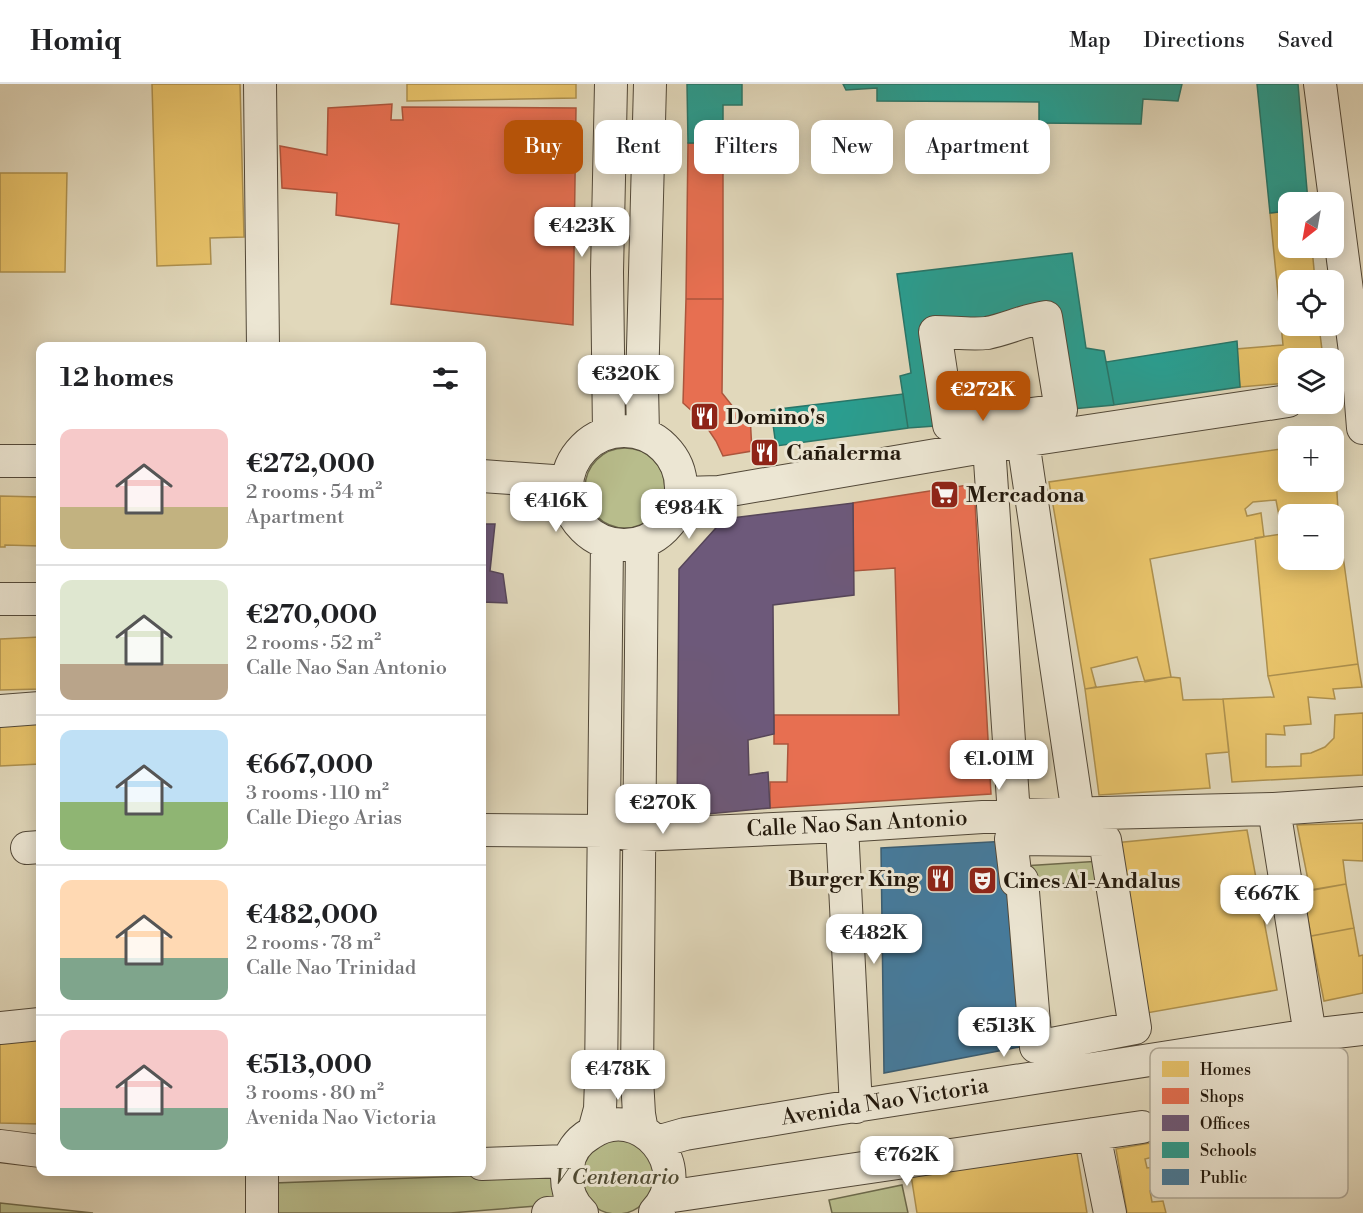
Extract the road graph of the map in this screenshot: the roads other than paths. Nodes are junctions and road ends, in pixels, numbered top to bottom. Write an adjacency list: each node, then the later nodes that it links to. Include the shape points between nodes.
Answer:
1 (260, 84): 5 (street)
2 (611, 84): 10 (street)
3 (650, 84): 11 (street)
4 (1320, 84): 6 (street)
5 (263, 342)
6 (1352, 392): 9 (street)
7 (1278, 403): 12 (street)
8 (1061, 410): 8 (street, via 949,424 935,332 984,333 1046,317)
9 (1363, 428)
10 (609, 433): 11 (street); 17 (street, via 580,451)
11 (643, 434): 18 (street, via 672,457 680,474)
12 (1023, 441): 13 (street); 27 (street)
13 (989, 446): 18 (street, via 718,492); 28 (street)
14 (0, 461): 15 (street)
15 (36, 461)
16 (486, 476): 17 (street)
17 (567, 482): 19 (street, via 568,501 576,519 590,534)
18 (682, 493): 20 (street, via 669,524)
19 (607, 543): 20 (street); 31 (street)
20 (642, 543): 32 (street)
21 (0, 598): 22 (street)
22 (36, 599)
23 (36, 708): 24 (street)
24 (0, 711)
25 (1363, 802): 26 (street, Calle Nao San Antonio)
26 (1274, 809): 27 (street, Calle Nao San Antonio); 37 (street)
27 (1078, 814): 28 (street, Calle Nao San Antonio)
28 (1014, 815): 29 (street, Calle Nao San Antonio)
29 (843, 826): 32 (street, Calle Nao San Antonio); 42 (street)
30 (486, 830): 31 (street, Calle Nao San Antonio)
31 (605, 831): 32 (street, Calle Nao San Antonio); 44 (street, via 600,1109)
32 (639, 835): 46 (street, via 637,1079 639,1114)
33 (36, 1024): 34 (street)
34 (0, 1028)
35 (1135, 1028): 35 (street, via 1105,840 1011,839 1016,881 1022,880 1036,1047)
36 (1363, 1029): 37 (street, Avenida Nao Victoria)
37 (1310, 1035): 38 (street, Avenida Nao Victoria)
38 (1228, 1048)
39 (1064, 1059): 41 (street, via 1132,1050)
40 (1150, 1060): 41 (street, Avenida Nao Victoria)
41 (1134, 1063): 42 (street, Avenida Nao Victoria)
42 (856, 1107): 46 (street, Avenida Nao Victoria, via 685,1134)
43 (1142, 1127): 45 (street)
44 (594, 1131): 46 (street, via 626,1125); 49 (street, via 583,1138)
45 (1094, 1134): 53 (street); 57 (street)
46 (649, 1136): 53 (street, via 665,1155 669,1168 669,1183)
47 (0, 1146): 48 (street)
48 (36, 1151): 50 (street)
49 (568, 1161): 51 (street); 54 (street, via 570,1196)
50 (0, 1164)
51 (486, 1164)
52 (262, 1176): 55 (street)
53 (660, 1205)
54 (580, 1212): 56 (street)
55 (262, 1213)
56 (548, 1213)
57 (1110, 1213)

